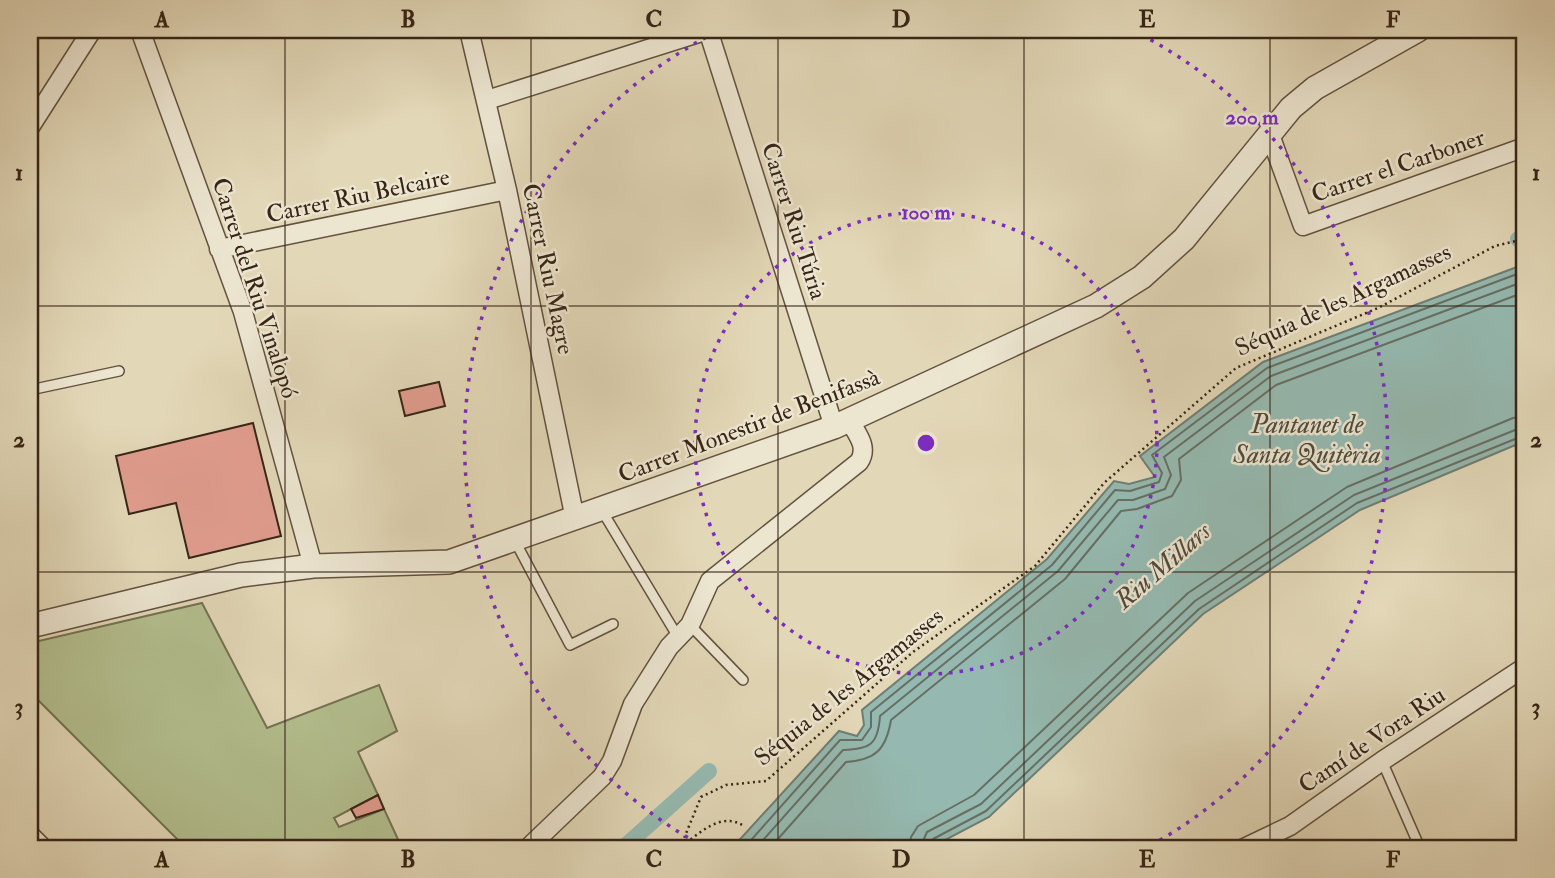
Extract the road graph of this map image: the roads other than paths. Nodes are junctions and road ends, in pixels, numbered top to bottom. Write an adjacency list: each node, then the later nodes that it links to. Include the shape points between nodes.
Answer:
1 (92, 30): 7 (street)
2 (140, 30): 11 (street, Carrer del Riu Vinalopó)
3 (469, 30): 6 (street, Carrer Riu Magre)
4 (708, 30): 6 (street); 14 (street, Carrer Riu Túria)
5 (1418, 30): 8 (street, Carrer Monestir de Benifassà, via 1315,88)
6 (487, 100): 10 (street, Carrer Riu Magre)
7 (30, 127)
8 (1269, 132): 9 (street, Carrer el Carboner, via 1303,226); 14 (street, Carrer Monestir de Benifassà, via 1184,239 1142,277 1096,306)
9 (1525, 147)
10 (507, 190): 11 (street, Carrer Riu Belcaire); 16 (street, Carrer Riu Magre)
11 (219, 249): 18 (street, Carrer del Riu Vinalopó, via 243,312)
12 (120, 371): 13 (lane)
13 (30, 390)
14 (842, 423): 15 (street, Carrer Monestir de Benifassà); 21 (street, Carrer Riu Túria, via 864,447 859,462 717,574)
15 (601, 509): 16 (street, Carrer Monestir de Benifassà); 21 (lane)
16 (575, 519): 17 (street, Carrer Monestir de Benifassà)
17 (515, 541): 18 (street, Carrer Monestir de Benifassà, via 449,562); 19 (lane, via 570,645)
18 (313, 566): 20 (street, Carrer Monestir de Benifassà, via 241,575)
19 (613, 624)
20 (30, 626)
21 (684, 631): 23 (lane); 27 (street, Carrer Riu Túria, via 633,704 602,777)
22 (1525, 667): 24 (street, Camí de Vora Riu)
23 (743, 681)
24 (1382, 761): 28 (street, Camí de Vora Riu, via 1290,826); 29 (lane)
25 (30, 835): 26 (street)
26 (43, 848)
27 (528, 848)
28 (1244, 848)
29 (1420, 848)

